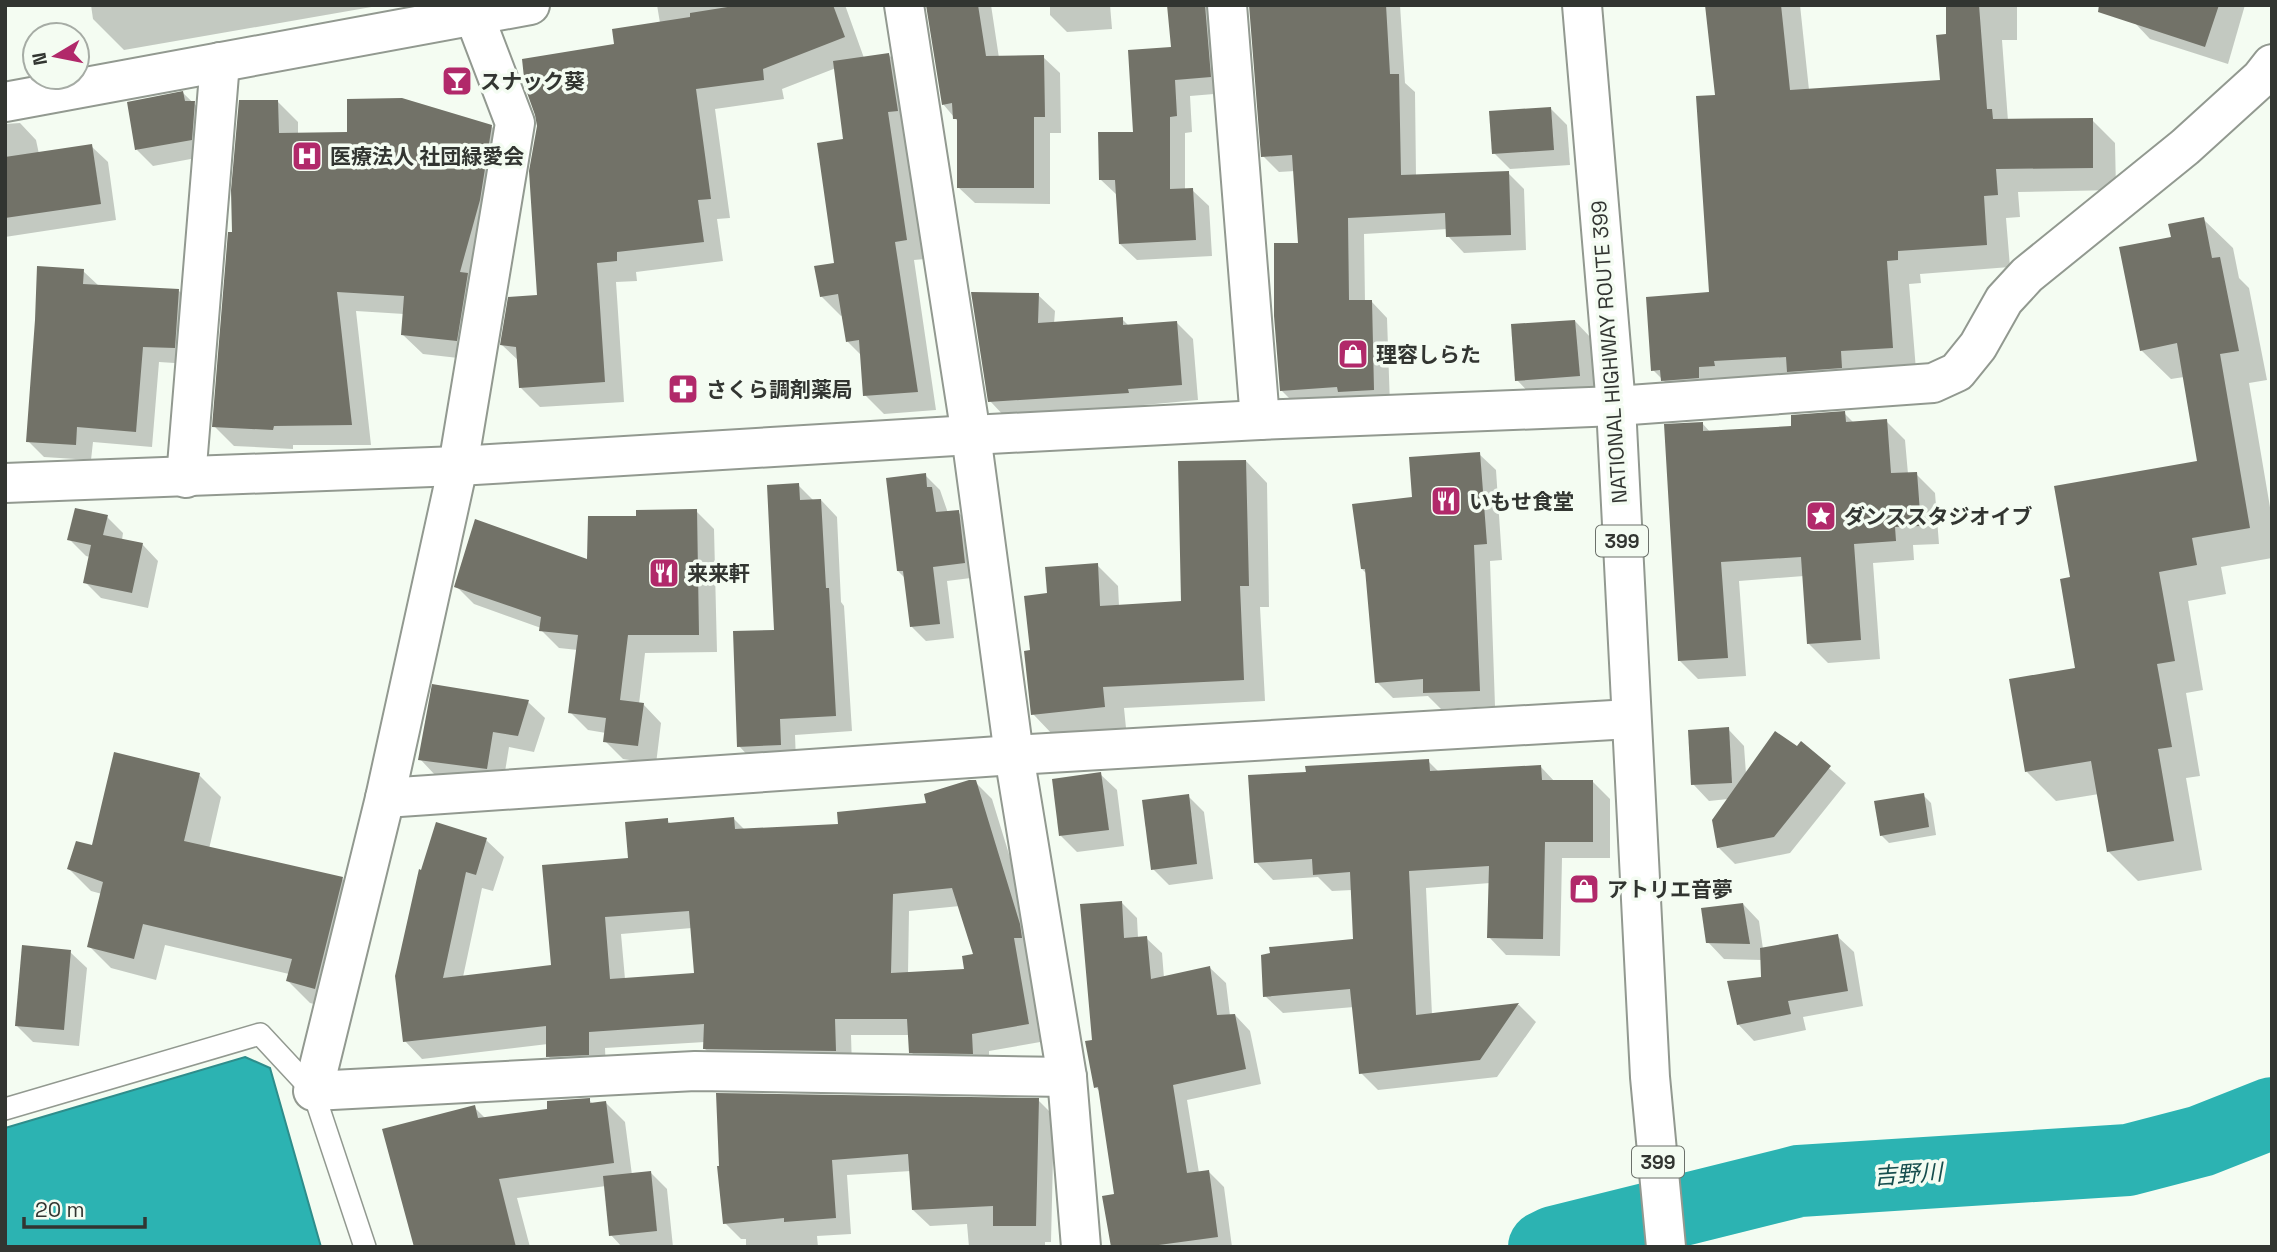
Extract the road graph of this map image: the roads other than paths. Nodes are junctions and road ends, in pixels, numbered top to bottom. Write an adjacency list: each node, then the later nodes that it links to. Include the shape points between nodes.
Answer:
1 (530, 5): 5 (main road)
2 (904, 5): 11 (main road)
3 (1227, 5): 10 (main road)
4 (1582, 5): 9 (main road, NATIONAL HIGHWAY ROUTE 399 / 399)
5 (471, 10): 6 (main road); 12 (main road, via 515,123)
6 (220, 62): 8 (main road); 13 (main road)
7 (2272, 64): 9 (main road, via 2185,147 2027,275 2004,300 1957,372 1933,383)
8 (5, 102)
9 (1616, 406): 10 (main road); 15 (main road, NATIONAL HIGHWAY ROUTE 399 / 399)
10 (1260, 420): 11 (main road)
11 (971, 435): 12 (main road); 16 (main road)
12 (458, 466): 13 (main road); 17 (main road)
13 (186, 478): 14 (main road)
14 (5, 483)
15 (1630, 719): 16 (main road); 23 (main road, NATIONAL HIGHWAY ROUTE 399 / 399, via 1650,1077)
16 (1014, 755): 17 (main road); 18 (main road)
17 (384, 798): 19 (main road)
18 (1067, 1077): 19 (main road, via 695,1071); 22 (main road)
19 (313, 1091): 20 (lane, via 260,1034); 21 (lane)
20 (5, 1109)
21 (365, 1247)
22 (1081, 1247)
23 (1666, 1247)

